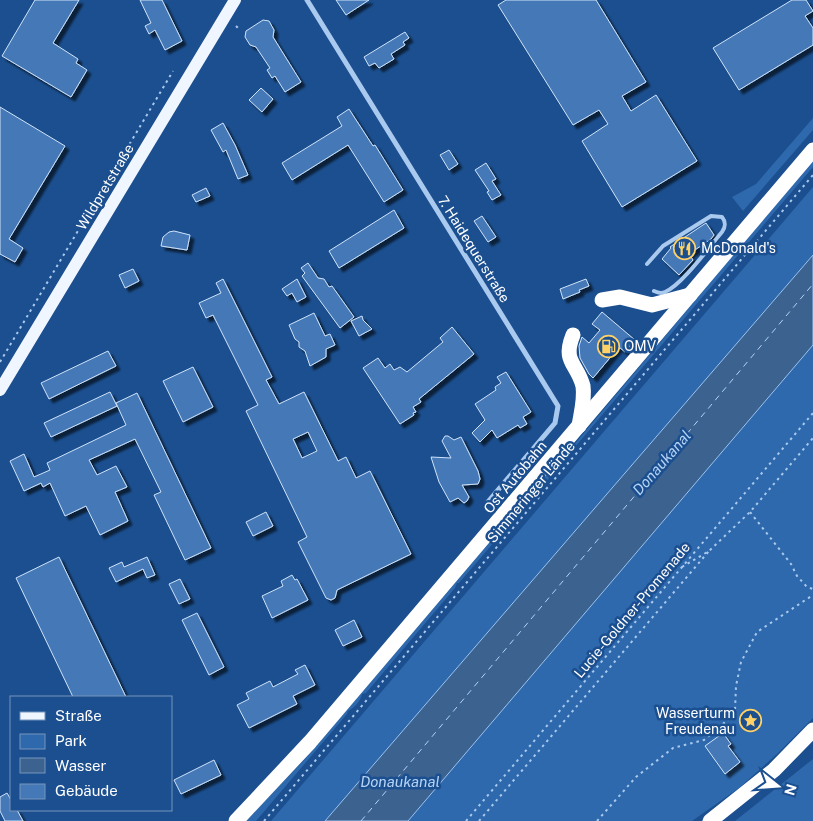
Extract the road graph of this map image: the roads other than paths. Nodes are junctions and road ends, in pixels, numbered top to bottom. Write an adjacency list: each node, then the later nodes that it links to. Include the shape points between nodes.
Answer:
1 (235, 0): 11 (main road, Wildpretstraße)
2 (307, 0): 13 (street, 7. Haidequerstraße, via 558,406 555,423)
3 (813, 150): 7 (highway, Ost Autobahn)
4 (647, 264): 6 (lane, via 662,246 711,216 722,217 725,221 722,232 680,280 664,293)
5 (620, 284): 8 (highway)
6 (654, 291)
7 (690, 295): 8 (highway, via 652,305); 12 (highway, Ost Autobahn)
8 (626, 298): 9 (highway)
9 (602, 300)
10 (573, 335): 12 (highway, via 568,352 583,388)
11 (0, 390)
12 (579, 427): 15 (highway, Ost Autobahn, via 310,742)
13 (488, 503)
14 (813, 730): 16 (highway, via 774,770)
15 (236, 821)
16 (710, 821)

